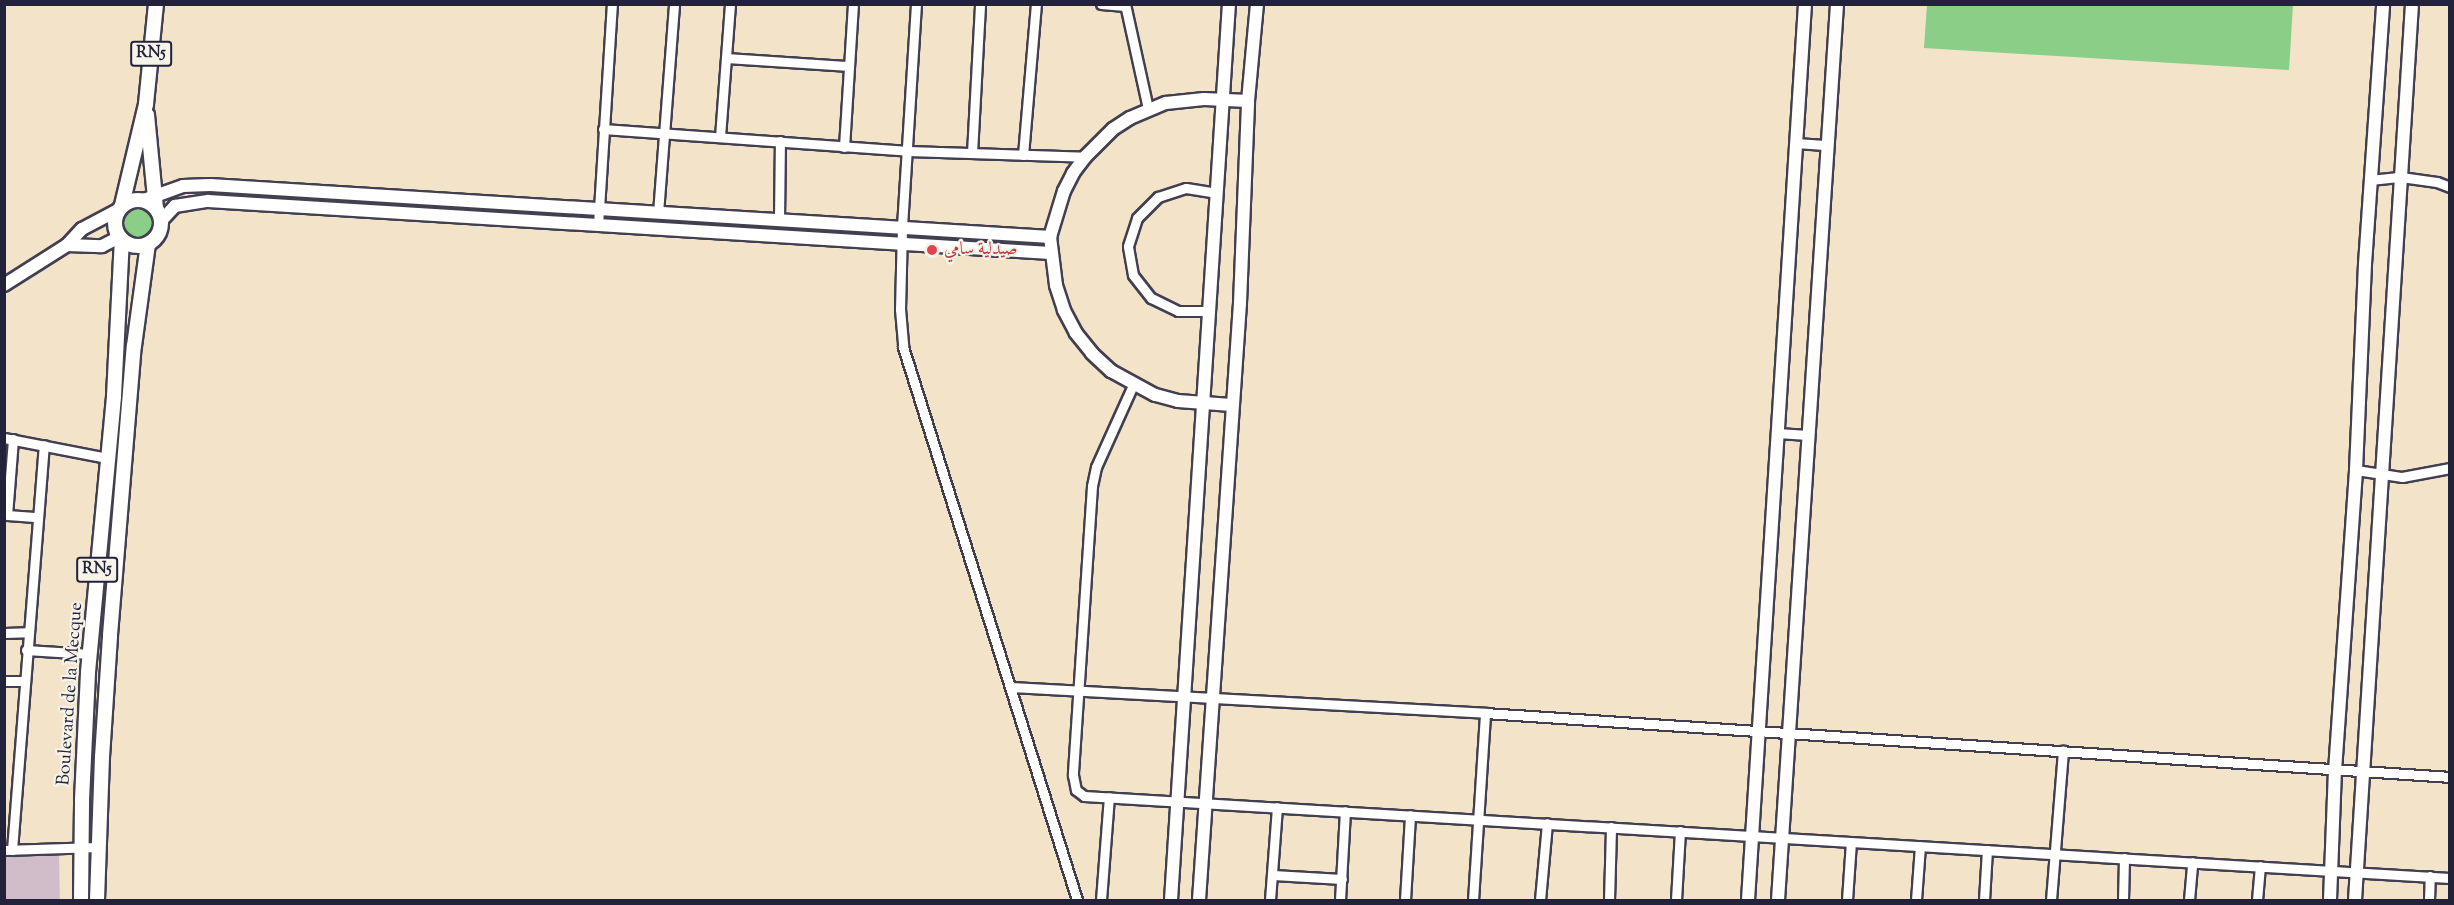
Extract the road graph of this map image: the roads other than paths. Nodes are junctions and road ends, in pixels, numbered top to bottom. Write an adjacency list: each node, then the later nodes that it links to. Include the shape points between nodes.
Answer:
1 (156, 4): 21 (main road, RN5)
2 (612, 4): 23 (street)
3 (674, 4): 24 (street)
4 (730, 4): 17 (street)
5 (853, 4): 18 (street)
6 (916, 4): 30 (street)
7 (980, 4): 31 (street)
8 (1036, 4): 32 (street)
9 (1101, 4): 16 (street)
10 (1229, 4): 19 (street)
11 (1257, 4): 20 (street)
12 (1805, 4): 27 (street)
13 (1837, 4): 28 (street)
14 (2383, 4): 35 (street)
15 (2412, 4): 34 (street)
16 (1125, 5): 22 (street)
17 (727, 58): 18 (street); 25 (street)
18 (849, 66): 29 (street)
19 (1223, 100): 20 (street); 22 (street, via 1185,100); 37 (street)
20 (1248, 100): 55 (street, via 1240,303)
21 (146, 104): 38 (main road, RN5); 39 (main road, Boulevard de la Mecque / RN5)
22 (1148, 109): 33 (street, via 1113,129)
23 (603, 129): 24 (street); 40 (street)
24 (664, 133): 25 (street); 41 (street)
25 (720, 137): 26 (street)
26 (780, 141): 29 (street); 42 (street)
27 (1797, 143): 28 (street); 56 (street)
28 (1827, 145): 57 (street)
29 (844, 147): 30 (street)
30 (908, 151): 31 (street); 44 (street)
31 (972, 153): 32 (street)
32 (1023, 155): 33 (street)
33 (1084, 157): 45 (street, via 1064,191)
34 (2401, 177): 35 (street); 36 (street); 63 (street)
35 (2370, 180): 62 (street)
36 (2450, 187)
37 (1216, 194): 52 (street); 52 (street, via 1186,188 1158,197 1137,218 1128,246 1133,275 1151,298 1178,311)
38 (154, 206): 39 (main road, via 129,200); 40 (street, via 183,186 210,185); 43 (street, via 208,201); 47 (main road, Boulevard de la Mecque / RN5, via 158,234)
39 (120, 208): 46 (main road, Boulevard de la Mecque / RN5, via 114,224); 49 (street, via 82,229)
40 (599, 209): 41 (street); 43 (street)
41 (658, 213): 42 (street)
42 (779, 219): 44 (street)
43 (598, 225): 48 (street)
44 (903, 228): 45 (street); 48 (street)
45 (1050, 237): 50 (street)
46 (121, 239): 47 (main road, via 135,246); 49 (street, via 102,246); 60 (main road, Boulevard de la Mecque / RN5)
47 (148, 244): 96 (main road, Boulevard de la Mecque / RN5, via 134,346 111,623)
48 (903, 244): 50 (street); 71 (street, via 903,347)
49 (67, 245): 51 (street)
50 (1050, 252): 53 (street, via 1064,310 1076,333 1105,365)
51 (4, 285)
52 (1207, 311): 54 (street)
53 (1133, 385): 54 (street, via 1166,398); 72 (street, via 1094,476)
54 (1201, 404): 55 (street); 73 (street)
55 (1231, 405): 74 (street)
56 (1778, 433): 57 (street); 76 (street)
57 (1808, 435): 77 (street)
58 (9, 439): 59 (street); 64 (street, via 7,514)
59 (44, 445): 60 (street); 64 (street)
60 (108, 458): 68 (main road, Boulevard de la Mecque / RN5)
61 (2450, 468): 63 (street, via 2420,475)
62 (2356, 470): 63 (street); 79 (street)
63 (2384, 476): 80 (street)
64 (38, 517): 65 (street)
65 (28, 632): 66 (street); 67 (street)
66 (4, 633)
67 (26, 650): 68 (street); 70 (street)
68 (90, 654): 97 (main road, Boulevard de la Mecque / RN5)
69 (4, 681): 70 (street)
70 (24, 681): 98 (street)
71 (1011, 687): 72 (street); 112 (street)
72 (1079, 691): 73 (street); 82 (street, via 1074,784 1084,796)
73 (1183, 697): 74 (street); 83 (street)
74 (1214, 698): 75 (street); 84 (street)
75 (1485, 713): 76 (street); 88 (street)
76 (1758, 732): 77 (street); 92 (street)
77 (1789, 734): 78 (street); 93 (street)
78 (2063, 750): 79 (street); 100 (street)
79 (2335, 771): 80 (street); 104 (street)
80 (2363, 773): 81 (street); 105 (street)
81 (2450, 777)
82 (1110, 797): 83 (street); 113 (street)
83 (1177, 801): 84 (street); 114 (street)
84 (1206, 803): 85 (street); 115 (street)
85 (1277, 807): 86 (street); 106 (street)
86 (1345, 811): 87 (street); 109 (street)
87 (1410, 815): 88 (street); 118 (street)
88 (1480, 819): 89 (street); 119 (street)
89 (1547, 823): 90 (street); 120 (street)
90 (1611, 827): 91 (street); 121 (street)
91 (1680, 831): 92 (street); 122 (street)
92 (1752, 836): 93 (street); 123 (street)
93 (1782, 838): 94 (street); 124 (street)
94 (1851, 842): 95 (street); 125 (street)
95 (1920, 846): 99 (street); 126 (street)
96 (98, 847): 97 (street); 111 (main road, Boulevard de la Mecque / RN5)
97 (81, 848): 98 (street); 110 (main road, Boulevard de la Mecque / RN5)
98 (8, 850)
99 (1987, 850): 100 (street); 127 (street)
100 (2055, 854): 101 (street); 128 (street)
101 (2124, 858): 102 (street); 129 (street)
102 (2192, 862): 103 (street); 130 (street)
103 (2260, 866): 104 (street); 131 (street)
104 (2332, 871): 105 (street); 132 (street)
105 (2356, 872): 107 (street); 133 (street)
106 (1273, 874): 109 (street); 116 (street)
107 (2430, 876): 108 (street); 134 (street)
108 (2450, 878)
109 (1342, 879): 117 (street)
110 (81, 900)
111 (97, 900)
112 (1077, 900)
113 (1101, 900)
114 (1171, 900)
115 (1199, 900)
116 (1270, 900)
117 (1340, 900)
118 (1405, 900)
119 (1473, 900)
120 (1540, 900)
121 (1609, 900)
122 (1676, 900)
123 (1748, 900)
124 (1778, 900)
125 (1847, 900)
126 (1916, 900)
127 (1984, 900)
128 (2051, 900)
129 (2123, 900)
130 (2188, 900)
131 (2257, 900)
132 (2330, 900)
133 (2355, 900)
134 (2429, 900)

